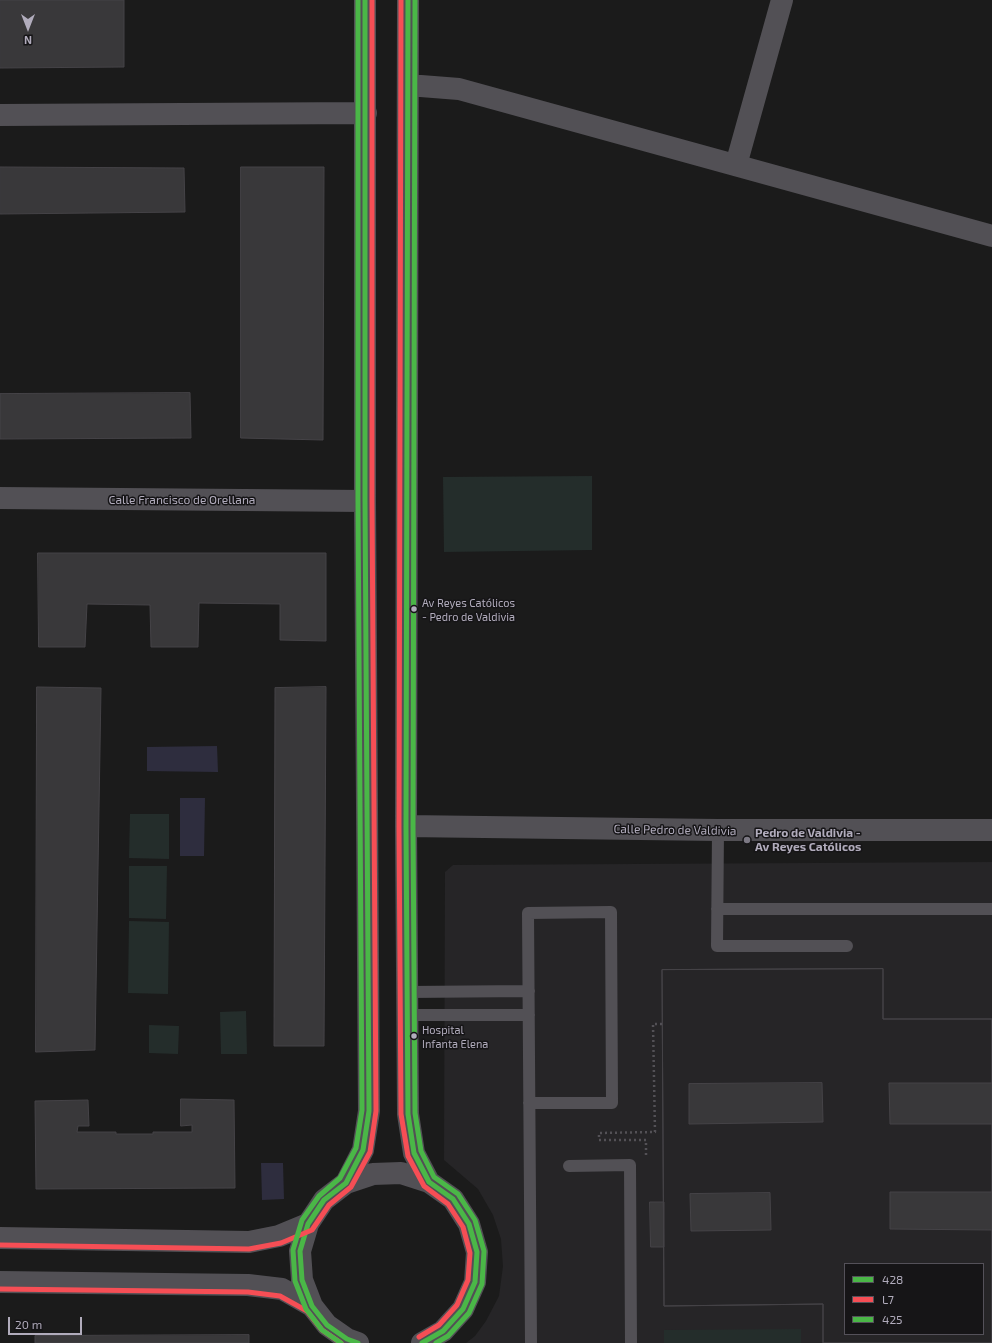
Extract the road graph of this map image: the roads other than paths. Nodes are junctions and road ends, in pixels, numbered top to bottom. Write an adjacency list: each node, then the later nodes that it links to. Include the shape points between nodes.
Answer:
1 (366, 0): 5 (street)
2 (408, 0): 4 (street)
3 (782, 0): 7 (street)
4 (408, 85): 7 (street, via 459,89); 11 (street)
5 (366, 113): 6 (street); 10 (street)
6 (0, 115)
7 (736, 165): 8 (street)
8 (992, 236)
9 (0, 498): 10 (street, Calle Francisco de Orellana)
10 (365, 501): 24 (street, via 369,1111 363,1150)
11 (406, 826): 12 (street, Calle Pedro de Valdivia); 18 (street)
12 (718, 830): 13 (street, Calle Pedro de Valdivia); 14 (lane)
13 (992, 830)
14 (717, 909): 15 (lane); 16 (lane, via 717,946)
15 (992, 909)
16 (847, 946)
17 (529, 991): 18 (lane); 20 (lane); 21 (lane, via 528,913 611,912 612,1103)
18 (407, 992): 19 (street)
19 (407, 1015): 20 (lane); 23 (street, via 408,1114 414,1152)
20 (529, 1015): 21 (lane)
21 (529, 1103): 32 (lane)
22 (569, 1166): 33 (lane, via 630,1165)
23 (429, 1182): 24 (street, via 401,1173 373,1174); 29 (street, via 453,1199 469,1224 477,1252 475,1282 463,1309)
24 (346, 1183): 25 (street, via 324,1200)
25 (308, 1224): 26 (street, via 279,1236 249,1242); 28 (street, via 300,1251 302,1280)
26 (0, 1238)
27 (0, 1282): 28 (street, via 248,1285 282,1289)
28 (312, 1306): 30 (street, via 327,1325)
29 (439, 1337): 31 (street)
30 (351, 1342)
31 (422, 1343)
32 (531, 1343)
33 (631, 1343)

